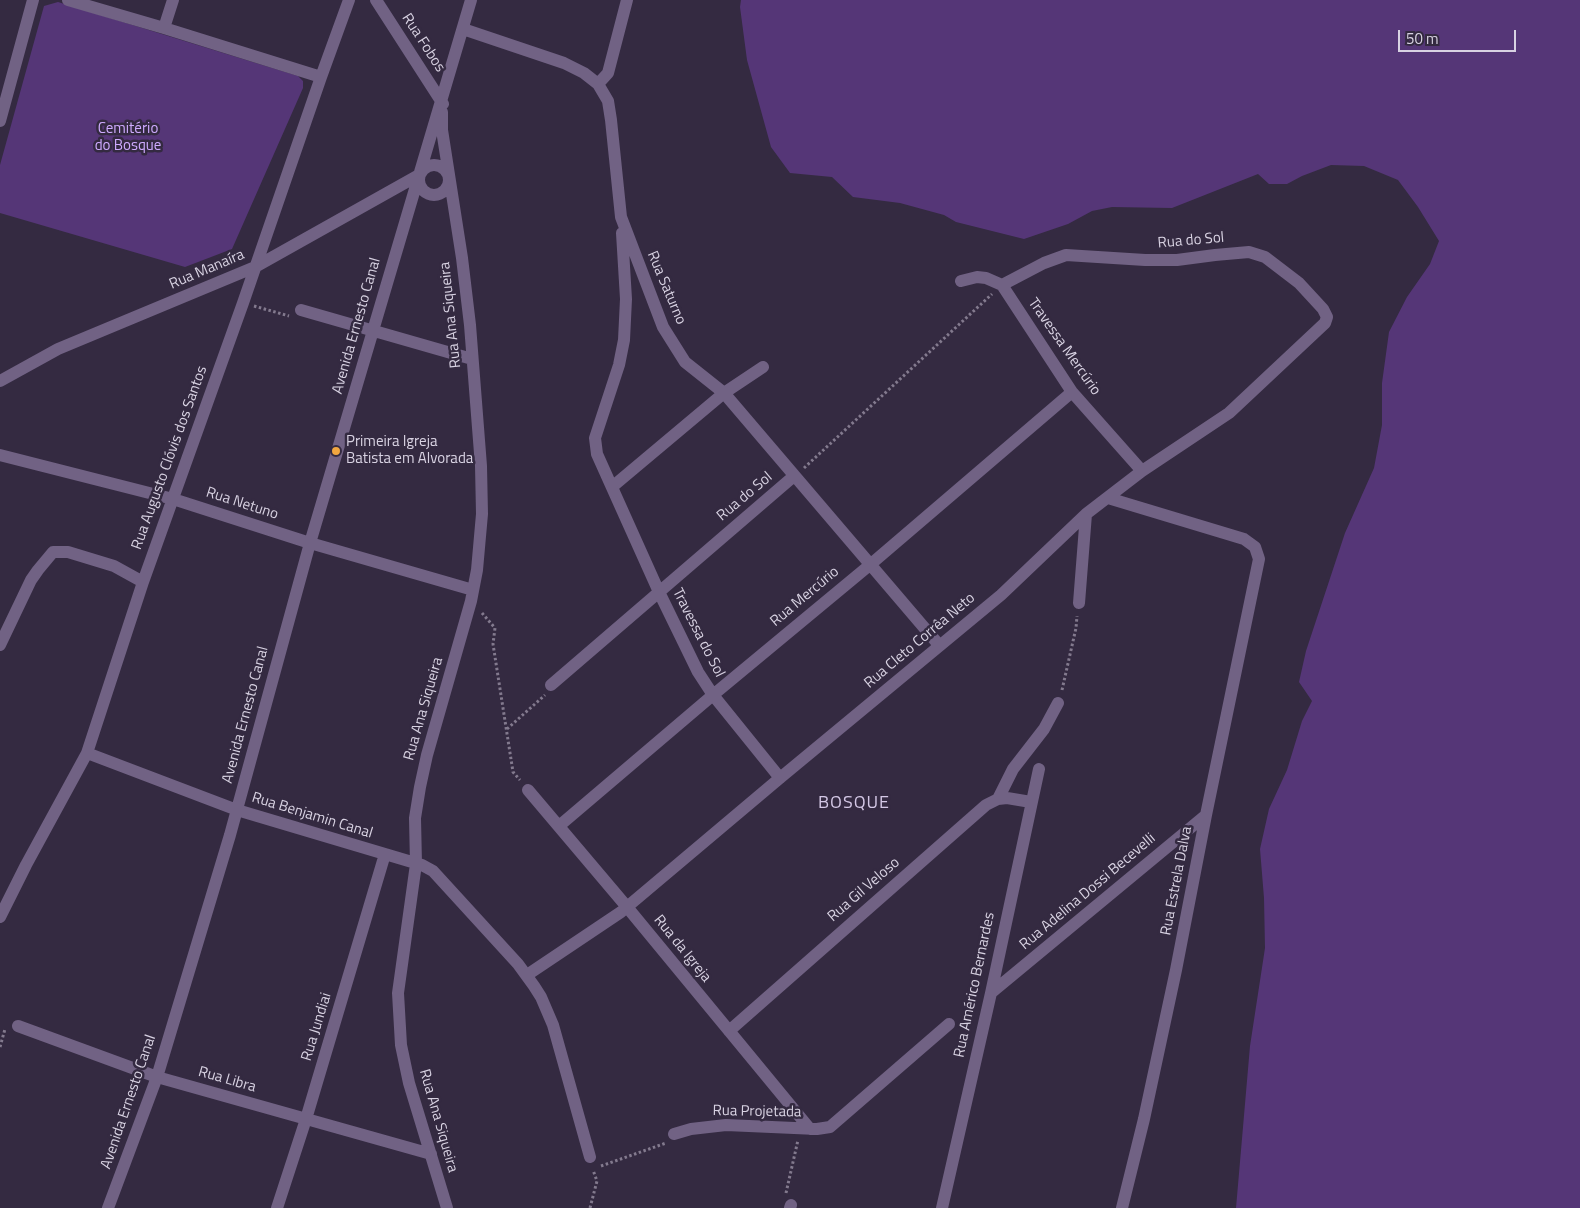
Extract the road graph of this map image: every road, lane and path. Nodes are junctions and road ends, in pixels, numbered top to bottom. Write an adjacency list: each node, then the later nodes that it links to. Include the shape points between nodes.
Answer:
1 (33, 0): 13 (street)
2 (68, 0): 8 (street)
3 (173, 0): 8 (street)
4 (349, 0): 10 (street, Rua Augusto Clóvis dos Santos)
5 (376, 0): 12 (street, Rua Fobos)
6 (471, 0): 9 (street, Avenida Ernesto Canal)
7 (627, 0): 11 (street, via 608,73)
8 (164, 28): 10 (street)
9 (462, 29): 11 (street, Rua Saturno, via 564,62); 12 (street, Avenida Ernesto Canal)
10 (321, 77): 20 (street, Rua Augusto Clóvis dos Santos)
11 (598, 84): 18 (street, Rua Saturno, via 608,101)
12 (442, 103): 14 (street, Avenida Ernesto Canal); 15 (street, Avenida Ernesto Canal)
13 (0, 121)
14 (419, 175): 15 (street, via 425,167 434,164 445,170); 16 (street, via 420,188 424,193); 19 (street, Avenida Ernesto Canal); 20 (street, Rua Manaíra)
15 (449, 179): 16 (street, via 445,191); 17 (street, Rua Ana Siqueira)
16 (434, 195): 17 (street, via 447,201); 19 (street, Avenida Ernesto Canal, via 416,205)
17 (455, 214): 28 (street, Rua Ana Siqueira)
18 (621, 217): 32 (street, Rua Saturno, via 663,327 685,362); 36 (street, Travessa do Sol, via 626,299 624,340 595,438 597,454)
19 (403, 228): 27 (street, Avenida Ernesto Canal)
20 (255, 268): 30 (street, Rua Manaíra, via 58,349); 37 (street, Rua Augusto Clóvis dos Santos)
21 (960, 281): 22 (street, via 977,277)
22 (1002, 285): 26 (street, Rua do Sol, via 1066,255 1177,260 1249,252 1265,257 1299,283 1323,309 1327,317); 31 (street, Travessa Mercúrio); 35 (path, Rua do Sol)
23 (250, 305): 25 (path)
24 (301, 310): 27 (street)
25 (288, 316)
26 (1325, 323): 34 (street, Rua Cleto Corrêa Neto, via 1229,413)
27 (373, 331): 28 (street); 40 (street, Avenida Ernesto Canal)
28 (472, 359): 43 (street, Rua Ana Siqueira, via 482,498 481,538)
29 (763, 368): 32 (street)
30 (0, 380)
31 (1072, 392): 34 (street, Travessa Mercúrio); 41 (street, Rua Mercúrio)
32 (724, 393): 35 (street, Rua Saturno); 36 (street)
33 (0, 455): 37 (street, Rua Netuno)
34 (1142, 471): 38 (street, Rua Cleto Corrêa Neto)
35 (794, 476): 41 (street, Rua Saturno); 44 (street, Rua do Sol)
36 (612, 487): 44 (street, Travessa do Sol)
37 (173, 498): 40 (street, Rua Netuno); 42 (street, Rua Augusto Clóvis dos Santos)
38 (1108, 498): 39 (street, Rua Cleto Corrêa Neto); 61 (street, Rua Estrela Dalva, via 1244,539 1255,547 1259,559)
39 (1086, 514): 45 (street); 48 (street, Rua Cleto Corrêa Neto, via 1001,595)
40 (310, 543): 43 (street, Rua Netuno); 60 (street, Avenida Ernesto Canal)
41 (871, 564): 48 (street, Rua Saturno); 50 (street, Rua Mercúrio)
42 (143, 582): 47 (street, via 114,566 68,552 53,552 31,580); 53 (street, Rua Augusto Clóvis dos Santos)
43 (473, 590): 46 (street, Rua Ana Siqueira)
44 (659, 592): 49 (street, Rua do Sol); 50 (street, Travessa do Sol)
45 (1079, 602): 51 (path)
46 (469, 610): 52 (path, via 481,612 495,628 493,644); 64 (street, Rua Ana Siqueira, via 423,771 416,818)
47 (0, 645)
48 (939, 645): 56 (street, Rua Cleto Corrêa Neto)
49 (551, 685): 52 (path)
50 (712, 695): 56 (street, Travessa do Sol); 62 (street, Rua Mercúrio)
51 (1058, 703): 58 (street, via 1008,778)
52 (506, 729): 55 (path)
53 (86, 753): 60 (street, Rua Benjamin Canal); 66 (street, Rua Augusto Clóvis dos Santos)
54 (1038, 769): 59 (street, Rua Américo Bernardes)
55 (513, 772)
56 (780, 778): 65 (street, Rua Cleto Corrêa Neto)
57 (528, 790): 62 (street, Rua da Igreja)
58 (998, 799): 59 (street); 71 (street, Rua Gil Veloso, via 981,810)
59 (1032, 802): 68 (street, Rua Américo Bernardes)
60 (237, 810): 63 (street, Rua Benjamin Canal); 73 (street, Avenida Ernesto Canal)
61 (1206, 815): 68 (street, Rua Adelina Dossi Becevelli); 85 (street, Rua Estrela Dalva, via 1176,970)
62 (559, 826): 65 (street, Rua da Igreja)
63 (385, 854): 64 (street, Rua Benjamin Canal); 74 (street, Rua Jundiai)
64 (416, 864): 67 (street, Rua Benjamin Canal, via 439,876); 77 (street, Rua Ana Siqueira, via 398,993 401,1045)
65 (627, 908): 67 (street, Rua Cleto Corrêa Neto); 71 (street, Rua da Igreja)
66 (0, 917)
67 (527, 975): 78 (street, Rua Benjamin Canal, via 553,1025)
68 (991, 993): 84 (street, Rua Américo Bernardes)
69 (12, 1023): 72 (path); 73 (street, Rua Libra)
70 (949, 1024): 75 (street, via 834,1124 824,1129)
71 (728, 1031): 75 (street, Rua da Igreja)
72 (0, 1047)
73 (156, 1077): 74 (street, Rua Libra); 81 (street, Avenida Ernesto Canal)
74 (306, 1119): 77 (street, Rua Libra); 82 (street, Rua Jundiai)
75 (805, 1129): 76 (street, Rua Projetada, via 726,1125); 79 (path)
76 (674, 1134): 78 (path, via 665,1144)
77 (431, 1154): 80 (street, Rua Ana Siqueira)
78 (592, 1163): 83 (path, via 597,1182)
79 (789, 1204)
80 (444, 1205)
81 (108, 1208)
82 (277, 1208)
83 (590, 1208)
84 (942, 1208)
85 (1122, 1208)

